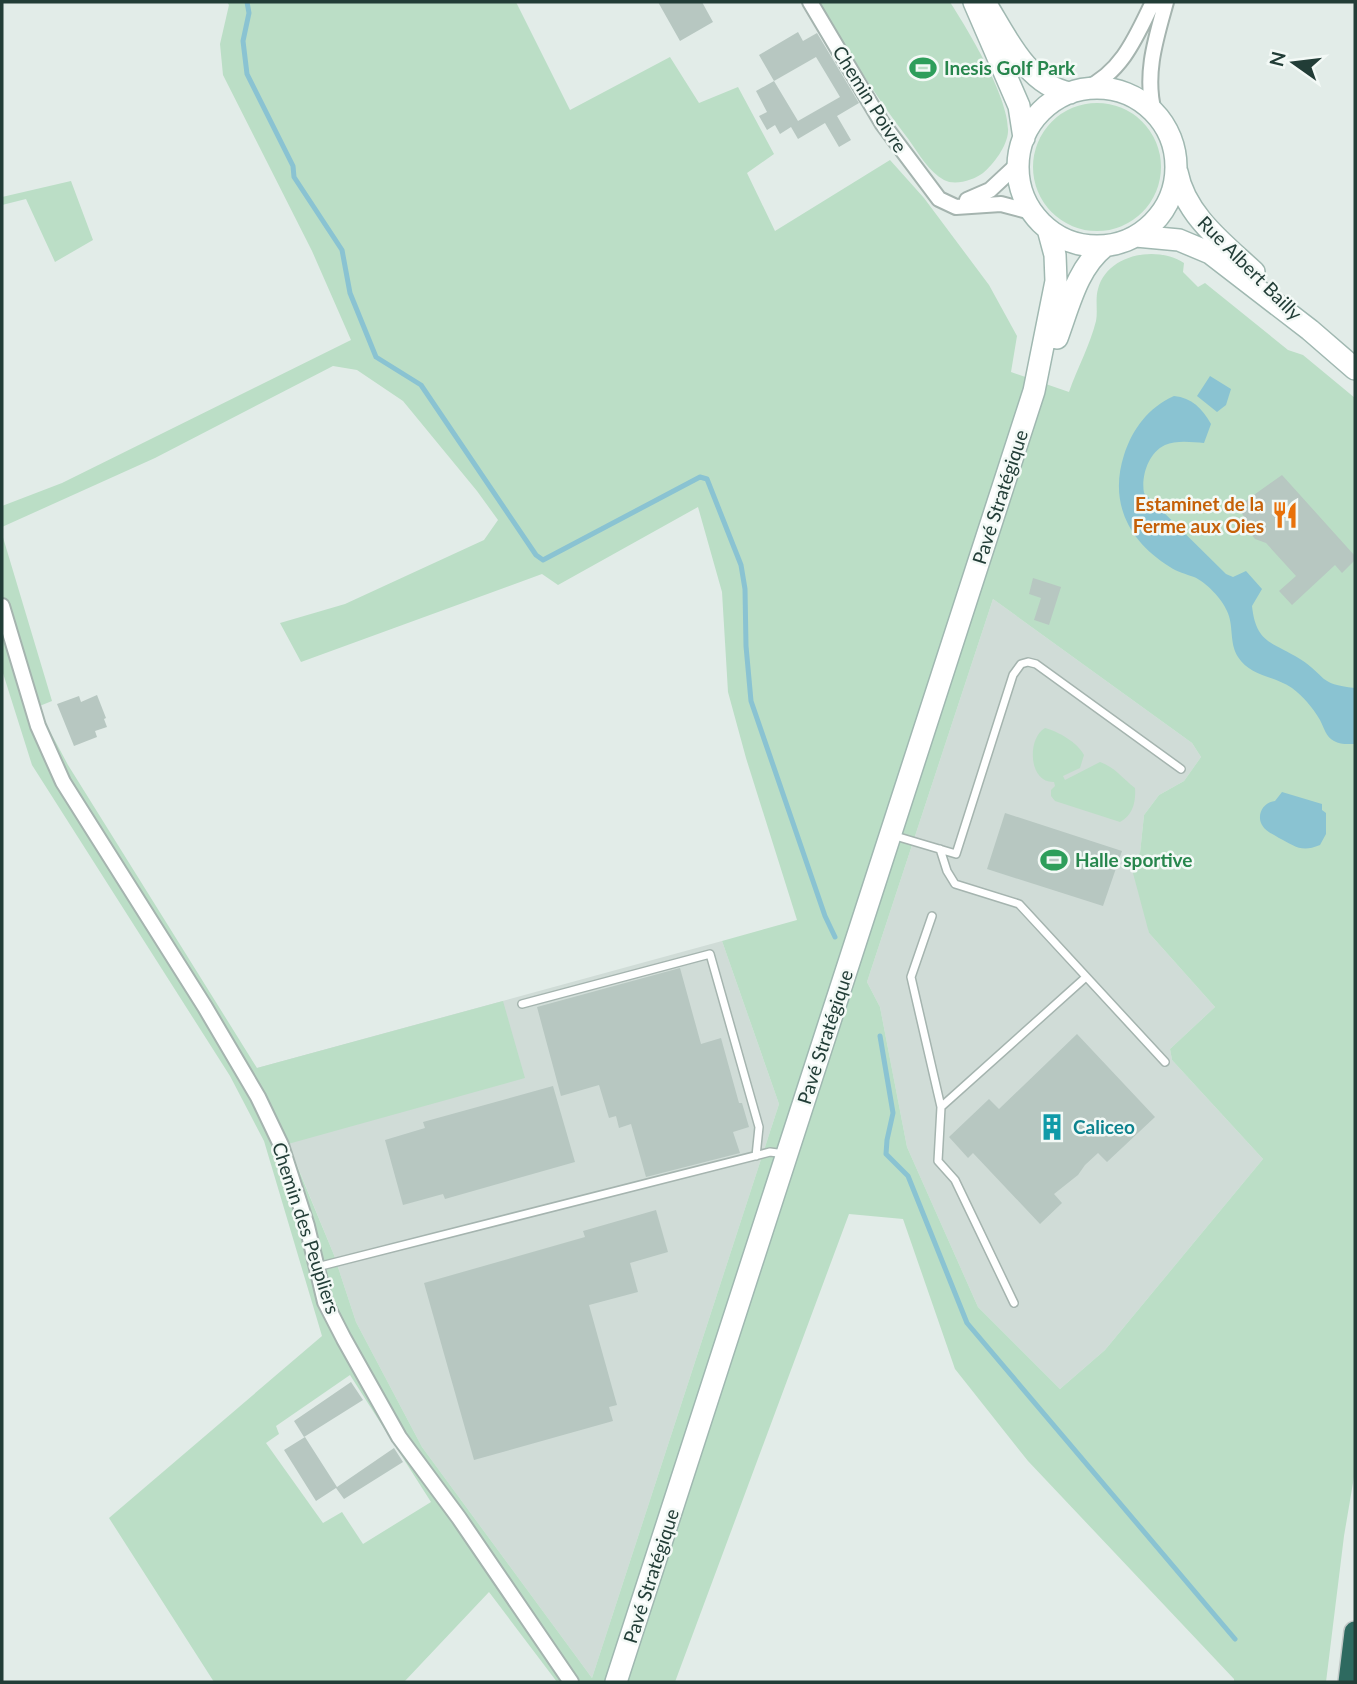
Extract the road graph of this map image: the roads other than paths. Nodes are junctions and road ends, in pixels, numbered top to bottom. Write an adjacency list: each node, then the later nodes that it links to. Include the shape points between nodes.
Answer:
1 (810, 2): 11 (street, Chemin Poivre, via 882,123)
2 (974, 2): 8 (main road, via 1019,106)
3 (985, 2): 6 (main road, via 1032,72 1048,86)
4 (1153, 2): 6 (street, via 1116,67 1101,81)
5 (1166, 2): 7 (street, via 1150,78)
6 (1077, 91): 7 (main road, via 1107,88 1128,94); 8 (main road, via 1039,114)
7 (1154, 111): 10 (main road, via 1171,137)
8 (1024, 138): 9 (main road)
9 (1018, 164): 11 (street, via 978,197 958,202); 12 (main road, via 1021,189)
10 (1177, 166): 14 (main road, via 1166,207); 16 (main road, Rue Albert Bailly, via 1183,192 1196,214)
11 (933, 194): 12 (street, via 956,207 1001,204)
12 (1031, 212): 13 (main road)
13 (1048, 229): 15 (main road, via 1075,243); 18 (main road, Pavé Stratégique, via 1056,281)
14 (1136, 236): 15 (main road); 16 (main road, Rue Albert Bailly, via 1180,240 1204,250)
15 (1105, 246): 18 (main road, Pavé Stratégique, via 1080,278)
16 (1310, 330): 17 (main road, Rue Albert Bailly)
17 (1355, 369)
18 (1034, 391): 21 (main road, Pavé Stratégique)
19 (2, 606): 30 (street, Chemin des Peupliers, via 38,726 63,782 258,1097 281,1145)
20 (1181, 769): 22 (lane, via 1036,664 1021,664 1013,675 956,854)
21 (891, 834): 22 (lane); 28 (main road, Pavé Stratégique)
22 (940, 849): 24 (lane, via 956,884 1019,904)
23 (932, 916): 27 (lane, via 911,977)
24 (1086, 977): 26 (lane); 27 (lane)
25 (522, 1004): 29 (lane, via 710,954 759,1127)
26 (1166, 1062)
27 (941, 1107): 31 (lane, via 938,1161 955,1180)
28 (788, 1154): 29 (lane); 34 (main road, Pavé Stratégique)
29 (756, 1156): 30 (lane)
30 (317, 1267): 33 (street, Chemin des Peupliers, via 325,1301 400,1437)
31 (1014, 1303)
32 (1355, 1632): 35 (highway)
33 (571, 1682)
34 (616, 1682)
35 (1349, 1682)

